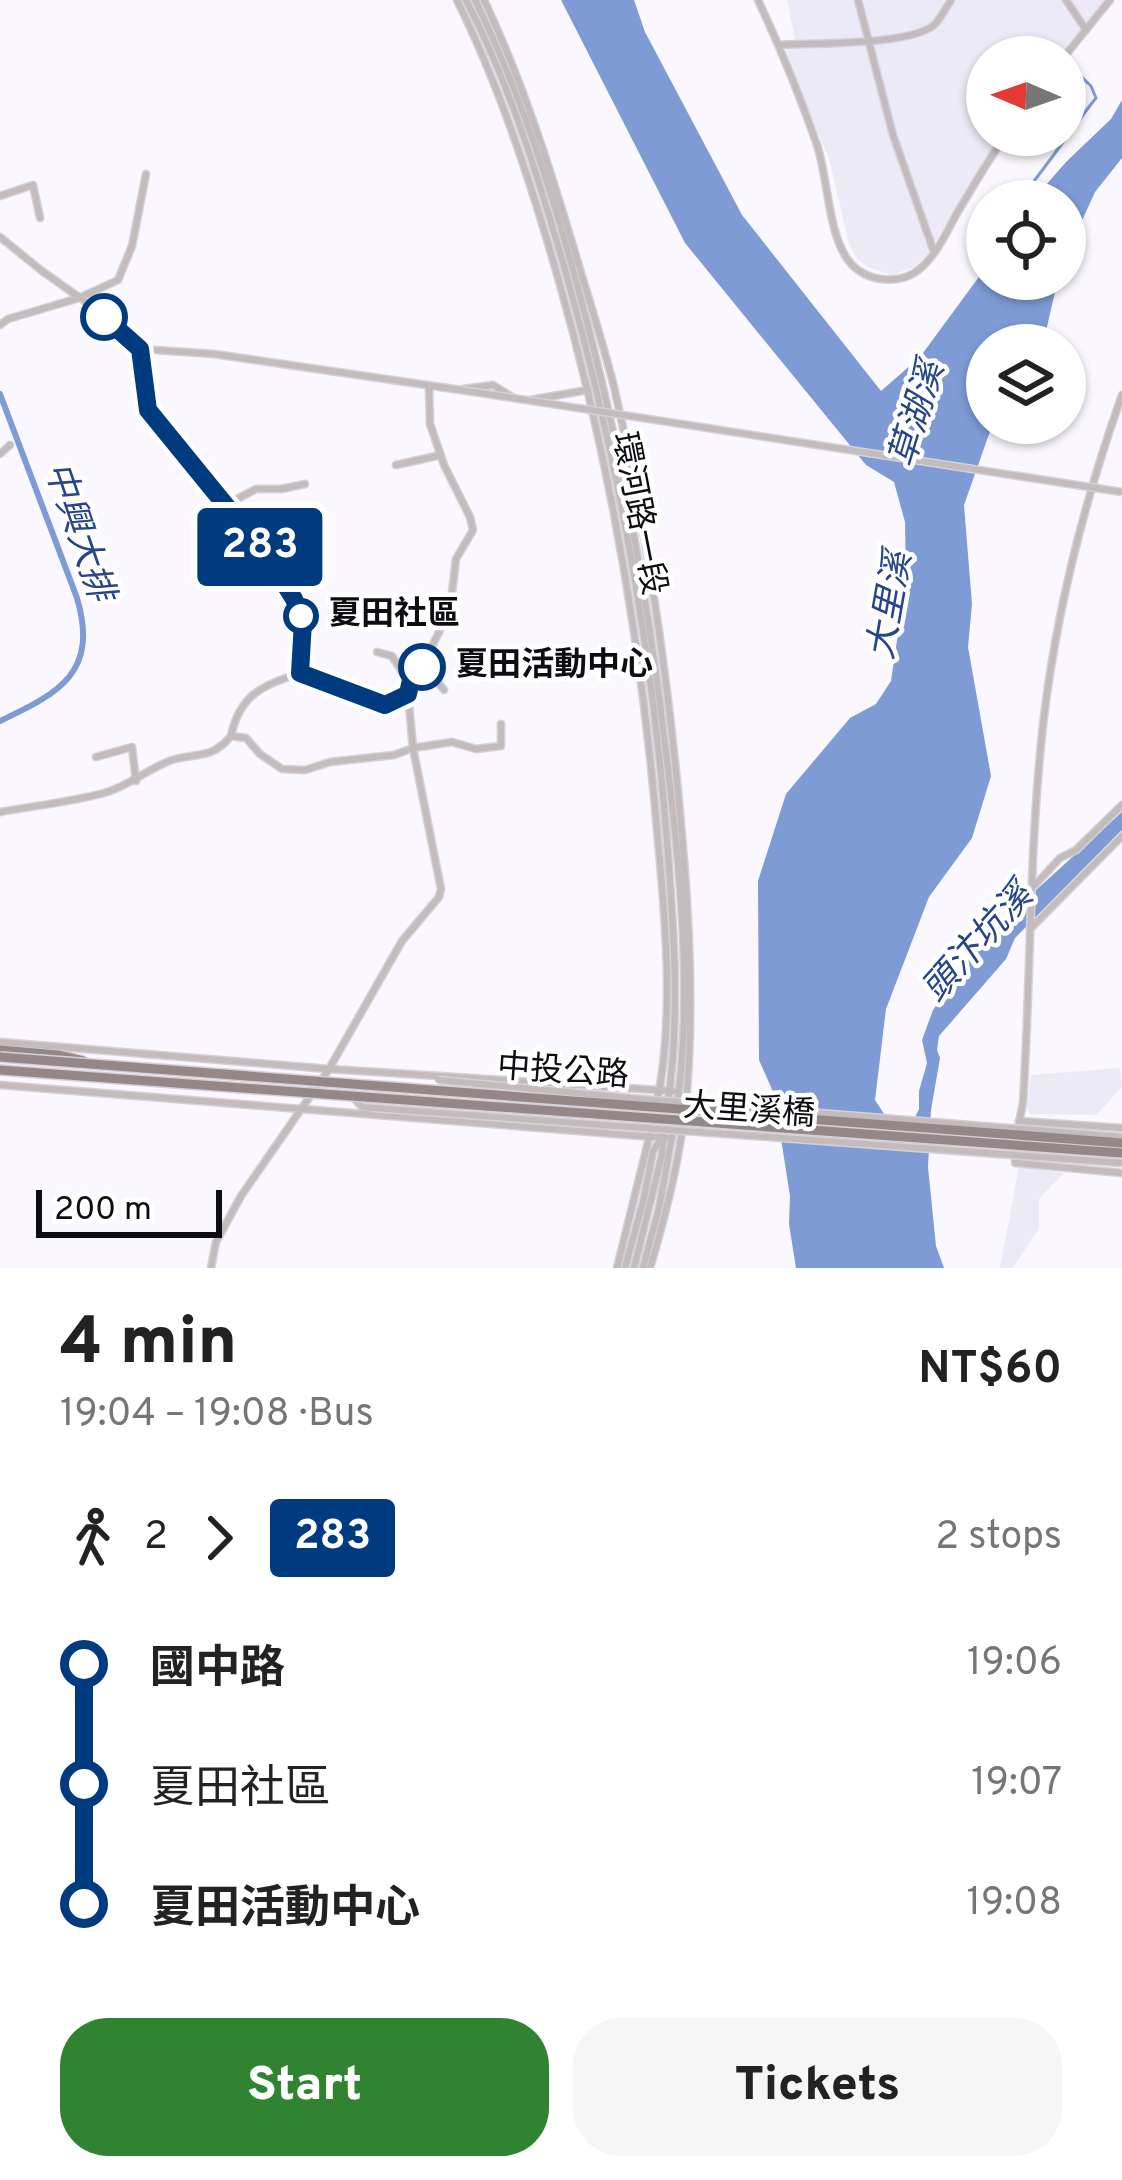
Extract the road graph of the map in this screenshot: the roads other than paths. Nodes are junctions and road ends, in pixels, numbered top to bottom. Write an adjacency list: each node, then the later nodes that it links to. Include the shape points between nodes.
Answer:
1 (461, 0): 22 (street, 環河路一段)
2 (479, 0): 22 (street, 環河路一段, via 551,193)
3 (758, 0): 11 (street)
4 (858, 0): 10 (street)
5 (951, 0): 10 (street, via 926,30)
6 (1066, 0): 8 (street)
7 (1109, 0): 8 (street)
8 (1086, 30): 9 (street)
9 (1081, 36)
10 (868, 40): 11 (street); 17 (street)
11 (779, 45): 17 (street, via 818,148 845,257 867,274 896,280)
12 (993, 156): 17 (street)
13 (146, 174): 18 (street, via 118,280)
14 (0, 196): 15 (street, via 33,184)
15 (40, 218)
16 (0, 237): 18 (street)
17 (934, 253)
18 (80, 298): 19 (street); 20 (street)
19 (0, 325)
20 (140, 349): 21 (street); 31 (street, via 148,410)
21 (429, 386): 23 (street); 27 (street)
22 (601, 387): 23 (street, via 532,400 493,385); 54 (street, 環河路一段, via 662,876); 55 (street, 環河路一段, via 645,592 672,802)
23 (460, 390): 30 (street, bridge)
24 (1122, 394): 46 (street, via 1059,617)
25 (10, 446): 26 (street)
26 (0, 454)
27 (441, 455): 28 (street); 33 (street, via 473,530 456,559 450,610)
28 (396, 465)
29 (305, 484): 31 (street, via 256,489)
30 (1122, 492)
31 (226, 505): 34 (street, via 294,599 303,622)
32 (376, 652): 35 (street, via 392,656)
33 (424, 664): 35 (street); 36 (street)
34 (300, 673): 37 (street, via 385,705); 39 (street, via 242,704)
35 (410, 684): 37 (street)
36 (444, 689)
37 (408, 694): 40 (street)
38 (502, 724): 40 (street, via 501,746)
39 (232, 736): 40 (street, via 246,738 283,770); 42 (street, via 210,754 175,759)
40 (413, 748): 49 (street, via 439,897 402,941)
41 (96, 757): 42 (street, via 132,747)
42 (136, 782): 44 (street)
43 (1122, 805): 46 (street)
44 (0, 812)
45 (1122, 836): 47 (street)
46 (1033, 888): 47 (street)
47 (1032, 927): 59 (street)
48 (0, 1050): 49 (street); 61 (main road, 中投公路, bridge, via 100,1064)
49 (329, 1069): 51 (street); 57 (street)
50 (0, 1070): 64 (main road, 中投公路, bridge)
51 (361, 1070): 52 (street); 56 (street, via 352,1096)
52 (405, 1073): 54 (street); 61 (street, 大里溪橋, bridge, via 628,1099)
53 (0, 1085): 57 (street)
54 (664, 1090): 55 (street); 60 (street, 環河路一段); 62 (street, 環河路一段)
55 (683, 1092): 63 (street, 環河路一段)
56 (373, 1108): 58 (street, 大里溪橋); 65 (street, 大里溪橋, bridge)
57 (302, 1109): 58 (street); 67 (street, via 216,1241)
58 (345, 1112): 60 (street)
59 (1019, 1121): 61 (street); 66 (street, via 1015,1163)
60 (650, 1136): 62 (street); 68 (street, 環河路一段)
61 (1122, 1136)
62 (662, 1137): 63 (street); 68 (street, 環河路一段); 69 (street, 環河路一段)
63 (677, 1139): 69 (street, 環河路一段)
64 (1122, 1153)
65 (1122, 1163)
66 (1122, 1173)
67 (211, 1268)
68 (621, 1268)
69 (643, 1268)

